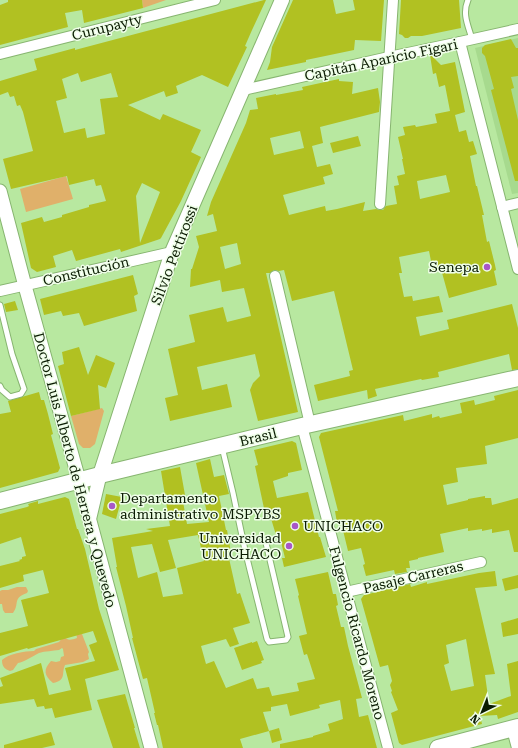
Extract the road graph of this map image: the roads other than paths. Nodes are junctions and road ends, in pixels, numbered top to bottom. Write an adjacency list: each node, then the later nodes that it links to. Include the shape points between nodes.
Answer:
1 (215, 0): 8 (street, Curupayty)
2 (282, 0): 10 (main road, Silvio Pettirossi)
3 (393, 0): 9 (street)
4 (468, 0): 6 (lane, via 464,8)
5 (518, 29): 6 (street, Capitán Aparicio Figari)
6 (472, 40): 7 (street, Capitán Aparicio Figari)
7 (460, 42): 9 (street, Capitán Aparicio Figari); 14 (street)
8 (0, 54)
9 (389, 57): 10 (street, Capitán Aparicio Figari); 13 (street)
10 (243, 90): 15 (main road, Silvio Pettirossi)
11 (0, 192): 18 (street, Doctor Luis Alberto de Herrera y Quevedo)
12 (518, 203): 14 (street)
13 (380, 204)
14 (502, 206): 16 (street)
15 (172, 252): 18 (street, Constitución); 25 (main road, Silvio Pettirossi)
16 (518, 269)
17 (275, 276): 23 (street, Fulgencio Ricardo Moreno)
18 (25, 286): 19 (street, Constitución); 26 (street, Doctor Luis Alberto de Herrera y Quevedo)
19 (0, 292)
20 (0, 305): 22 (lane, via 24,389 21,394 10,397)
21 (518, 378): 23 (main road, Brasil)
22 (0, 386)
23 (306, 425): 24 (main road, Brasil); 31 (street, Fulgencio Ricardo Moreno)
24 (222, 446): 25 (main road, Brasil); 29 (lane, via 269,642 286,640 288,637)
25 (100, 475): 26 (main road, Brasil); 28 (street, Silvio Pettirossi)
26 (79, 480): 27 (main road, Brasil); 28 (street, Doctor Luis Alberto de Herrera y Quevedo)
27 (0, 501)
28 (89, 519): 33 (street, Doctor Luis Alberto de Herrera y Quevedo)
29 (266, 543)
30 (481, 562): 31 (street, Pasaje Carreras)
31 (346, 592): 34 (street, Fulgencio Ricardo Moreno)
32 (515, 728): 35 (main road); 36 (street)
33 (151, 748)
34 (388, 748)
35 (438, 748)
36 (516, 748)

